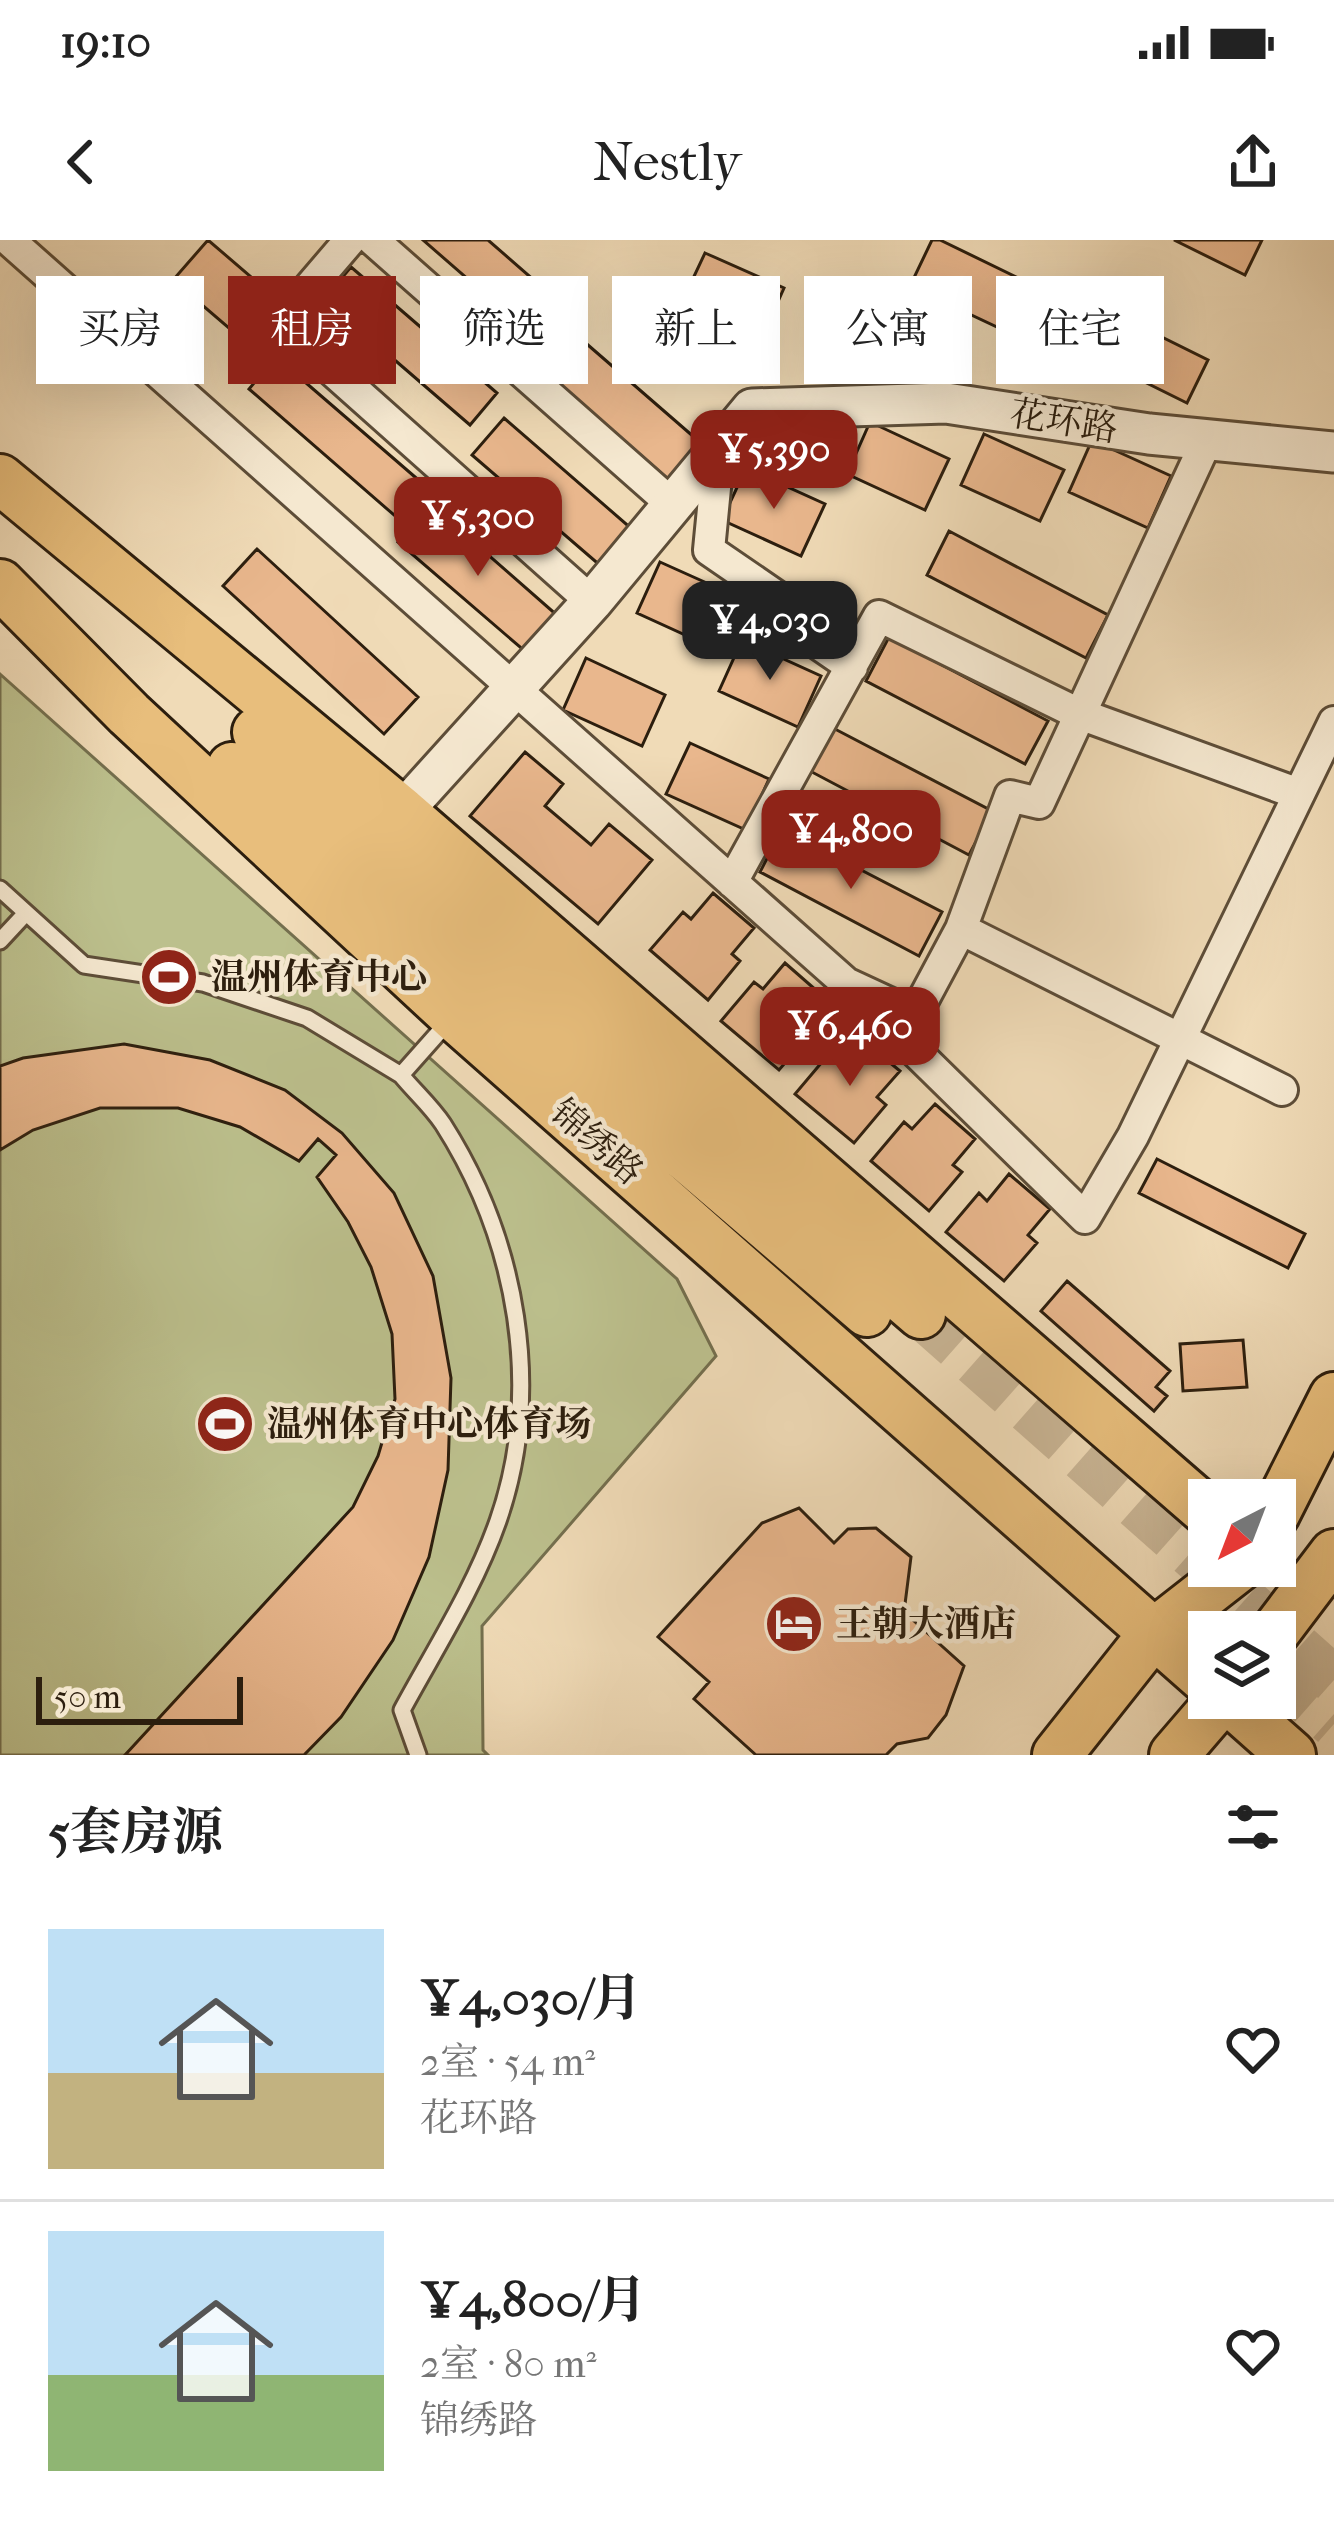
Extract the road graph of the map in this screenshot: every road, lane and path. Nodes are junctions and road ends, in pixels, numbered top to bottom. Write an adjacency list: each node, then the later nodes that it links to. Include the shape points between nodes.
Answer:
1 (9, 240): 14 (street)
2 (350, 240): 12 (street, via 279,323)
3 (373, 240): 9 (street)
4 (1207, 440): 5 (street, 花环路, via 946,403 752,409); 6 (street, 花环路); 15 (street)
5 (719, 447): 9 (street, 花环路); 13 (street, via 709,550 779,598 788,623)
6 (1334, 452)
7 (0, 478): 18 (main road)
8 (0, 500): 10 (main road, 锦绣路, via 910,1327)
9 (673, 505): 12 (street, 花环路)
10 (0, 569)
11 (0, 584): 25 (main road, 锦绣路)
12 (592, 602): 14 (street, 花环路)
13 (852, 667): 15 (street, via 880,616); 19 (street)
14 (514, 690): 18 (street, 花环路); 19 (street)
15 (1077, 712): 17 (street); 22 (street, via 1039,802 1010,796)
16 (1334, 722): 17 (street)
17 (1299, 794): 26 (street)
18 (402, 812): 31 (main road)
19 (732, 882): 24 (street)
20 (0, 889): 21 (lane)
21 (26, 913): 23 (lane); 27 (lane, via 84,965 203,982 308,1018)
22 (961, 929): 24 (street, via 915,1016); 26 (street)
23 (0, 941)
24 (846, 983): 26 (street, via 1084,1218)
25 (454, 1016): 27 (lane); 35 (main road, 锦绣路)
26 (1180, 1039): 28 (street)
27 (401, 1075): 39 (lane, via 442,1122 496,1225 517,1320 522,1410 499,1520 402,1710)
28 (1282, 1090)
29 (1334, 1396): 30 (main road)
30 (1292, 1479)
31 (1188, 1496)
32 (1334, 1554): 34 (main road)
33 (1213, 1587): 35 (main road)
34 (1303, 1599)
35 (1153, 1634): 36 (main road, 锦绣路); 40 (main road)
36 (1188, 1664)
37 (1206, 1719): 41 (main road)
38 (1249, 1719): 42 (main road)
39 (418, 1755)
40 (1057, 1755)
41 (1174, 1755)
42 (1291, 1755)

